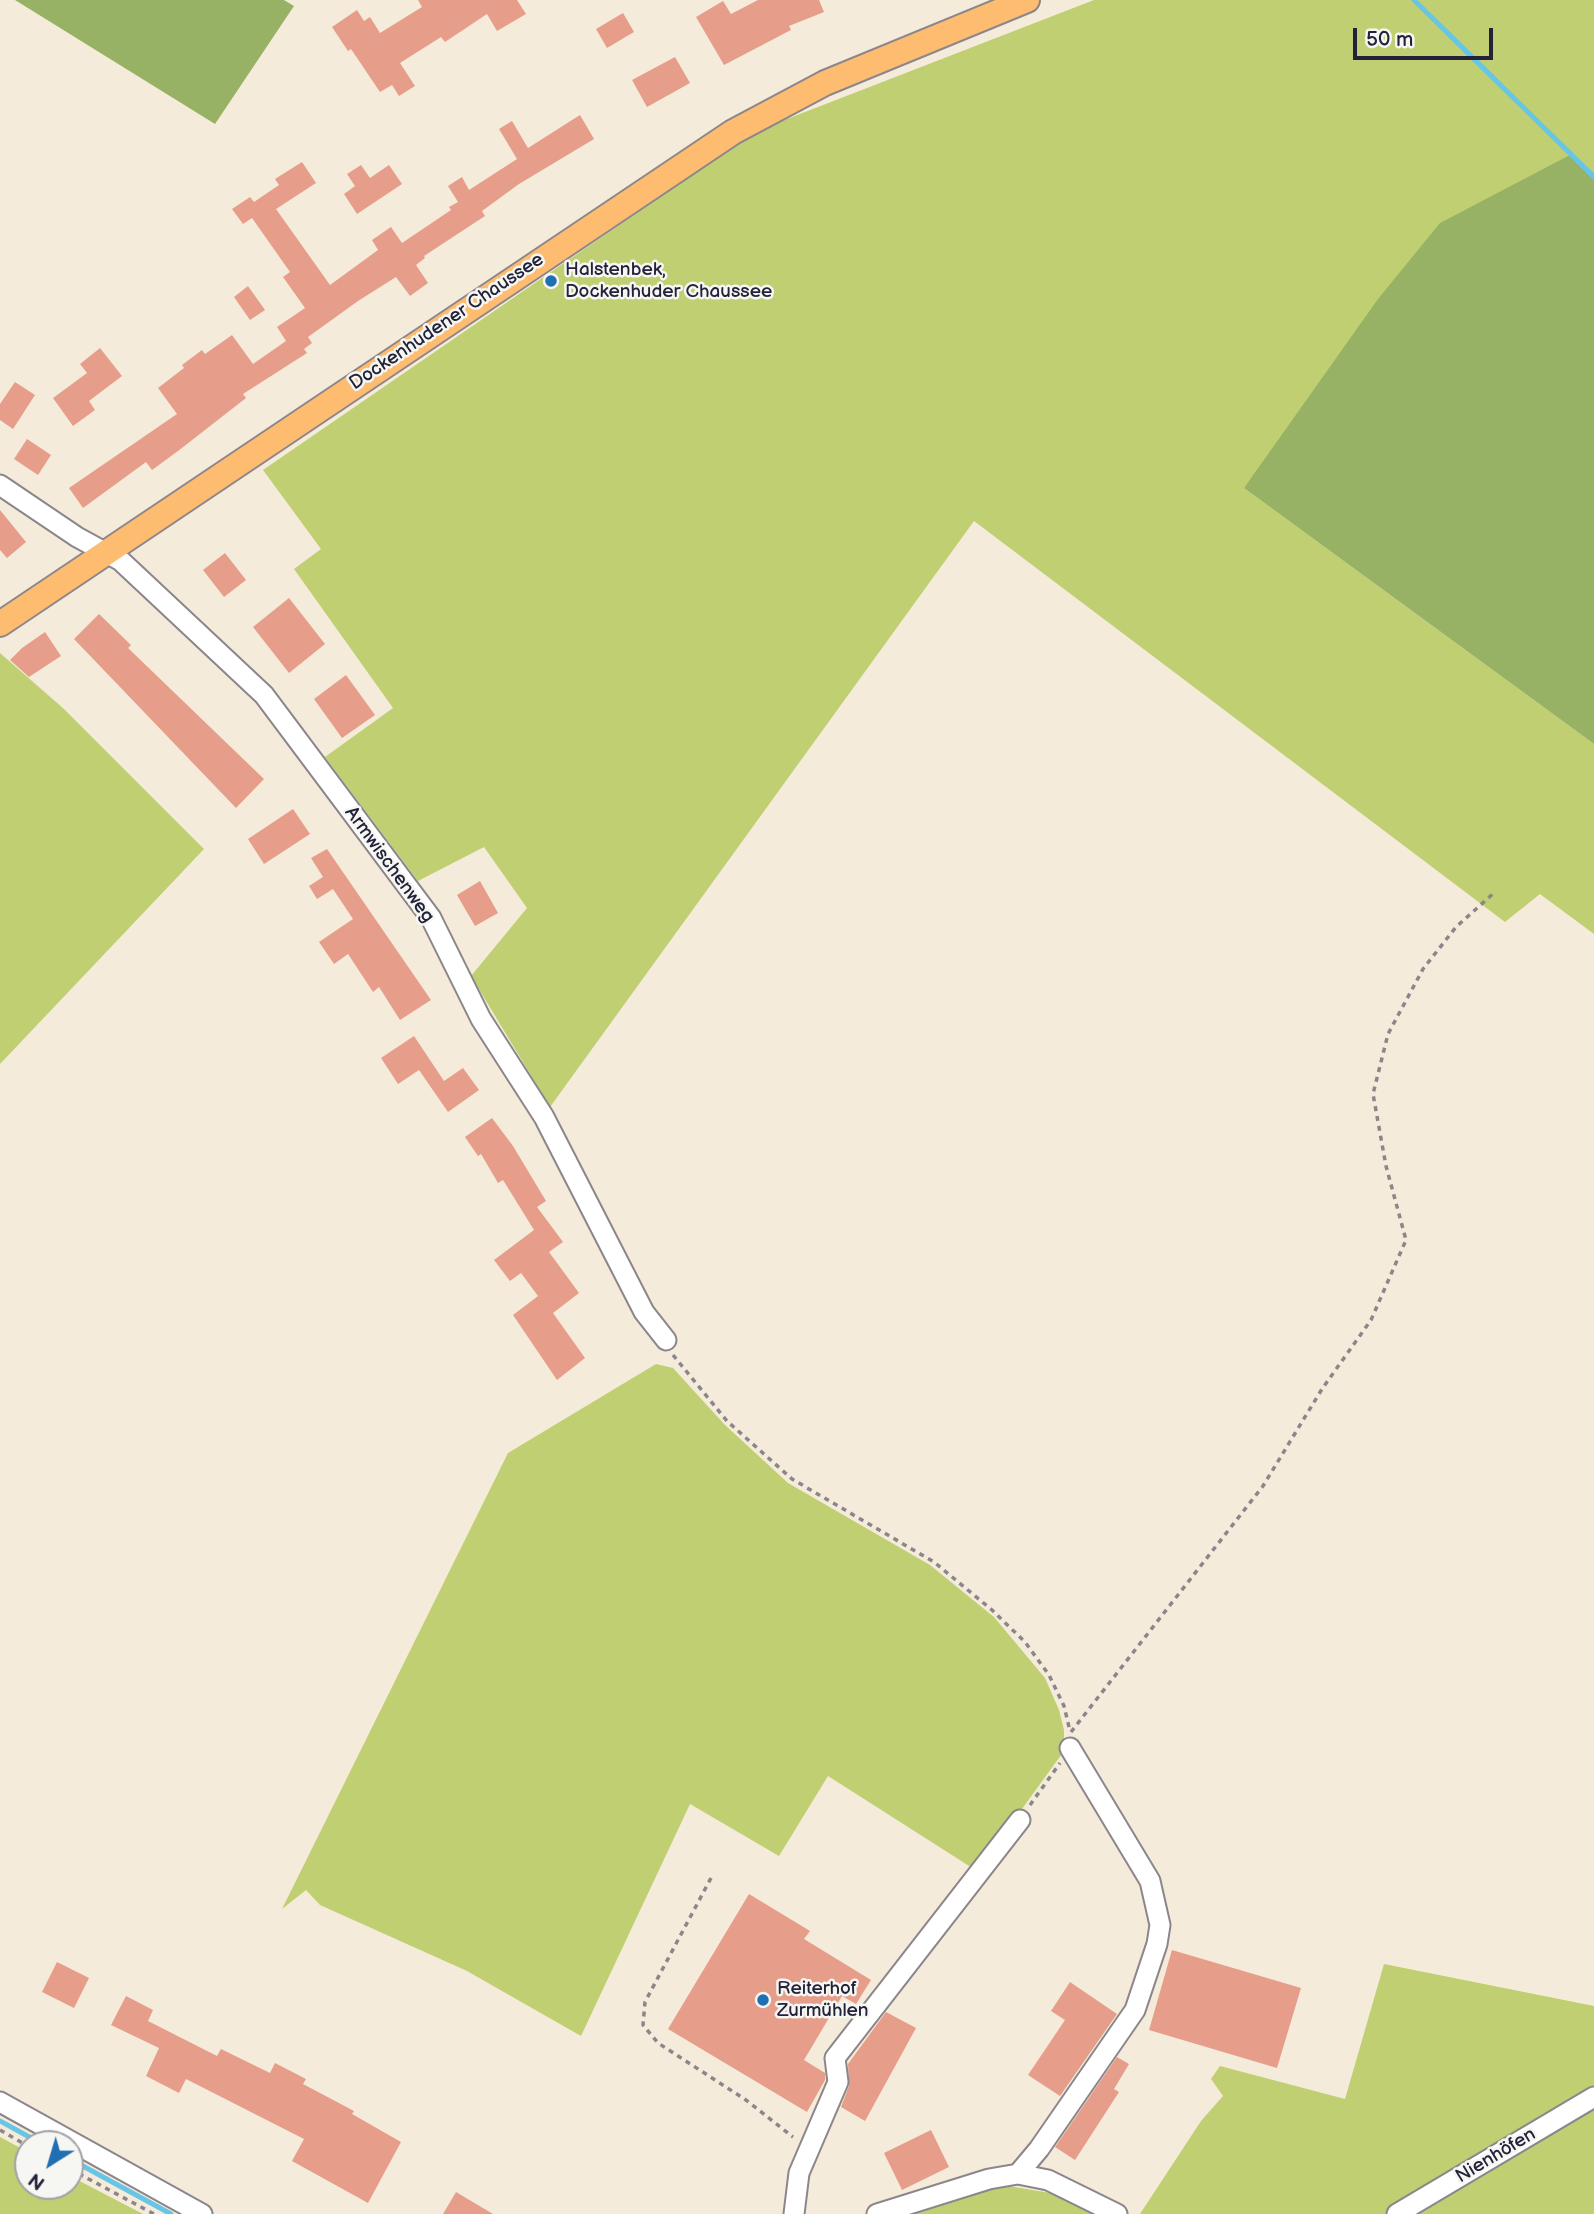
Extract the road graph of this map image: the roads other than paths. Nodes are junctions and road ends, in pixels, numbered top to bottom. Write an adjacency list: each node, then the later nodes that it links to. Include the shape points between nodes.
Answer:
1 (1027, 0): 3 (main road, Dockenhudener Chaussee, via 825,83 733,132)
2 (0, 485): 3 (street, Armwischenweg)
3 (105, 552): 4 (main road, Dockenhudener Chaussee); 5 (street, Armwischenweg, via 147,583 264,695 431,919 481,1019 544,1117 644,1311)
4 (0, 624)
5 (666, 1340)
6 (1070, 1740): 10 (street, via 1150,1881 1160,1925 1135,2010)
7 (1020, 1820): 12 (street, via 835,2058 838,2082 799,2173)
8 (1594, 2096): 15 (street, Nienhöfen)
9 (0, 2102): 11 (street)
10 (1018, 2174): 13 (street); 14 (street, via 1048,2180)
11 (202, 2214)
12 (794, 2214)
13 (877, 2214)
14 (1117, 2214)
15 (1397, 2214)

